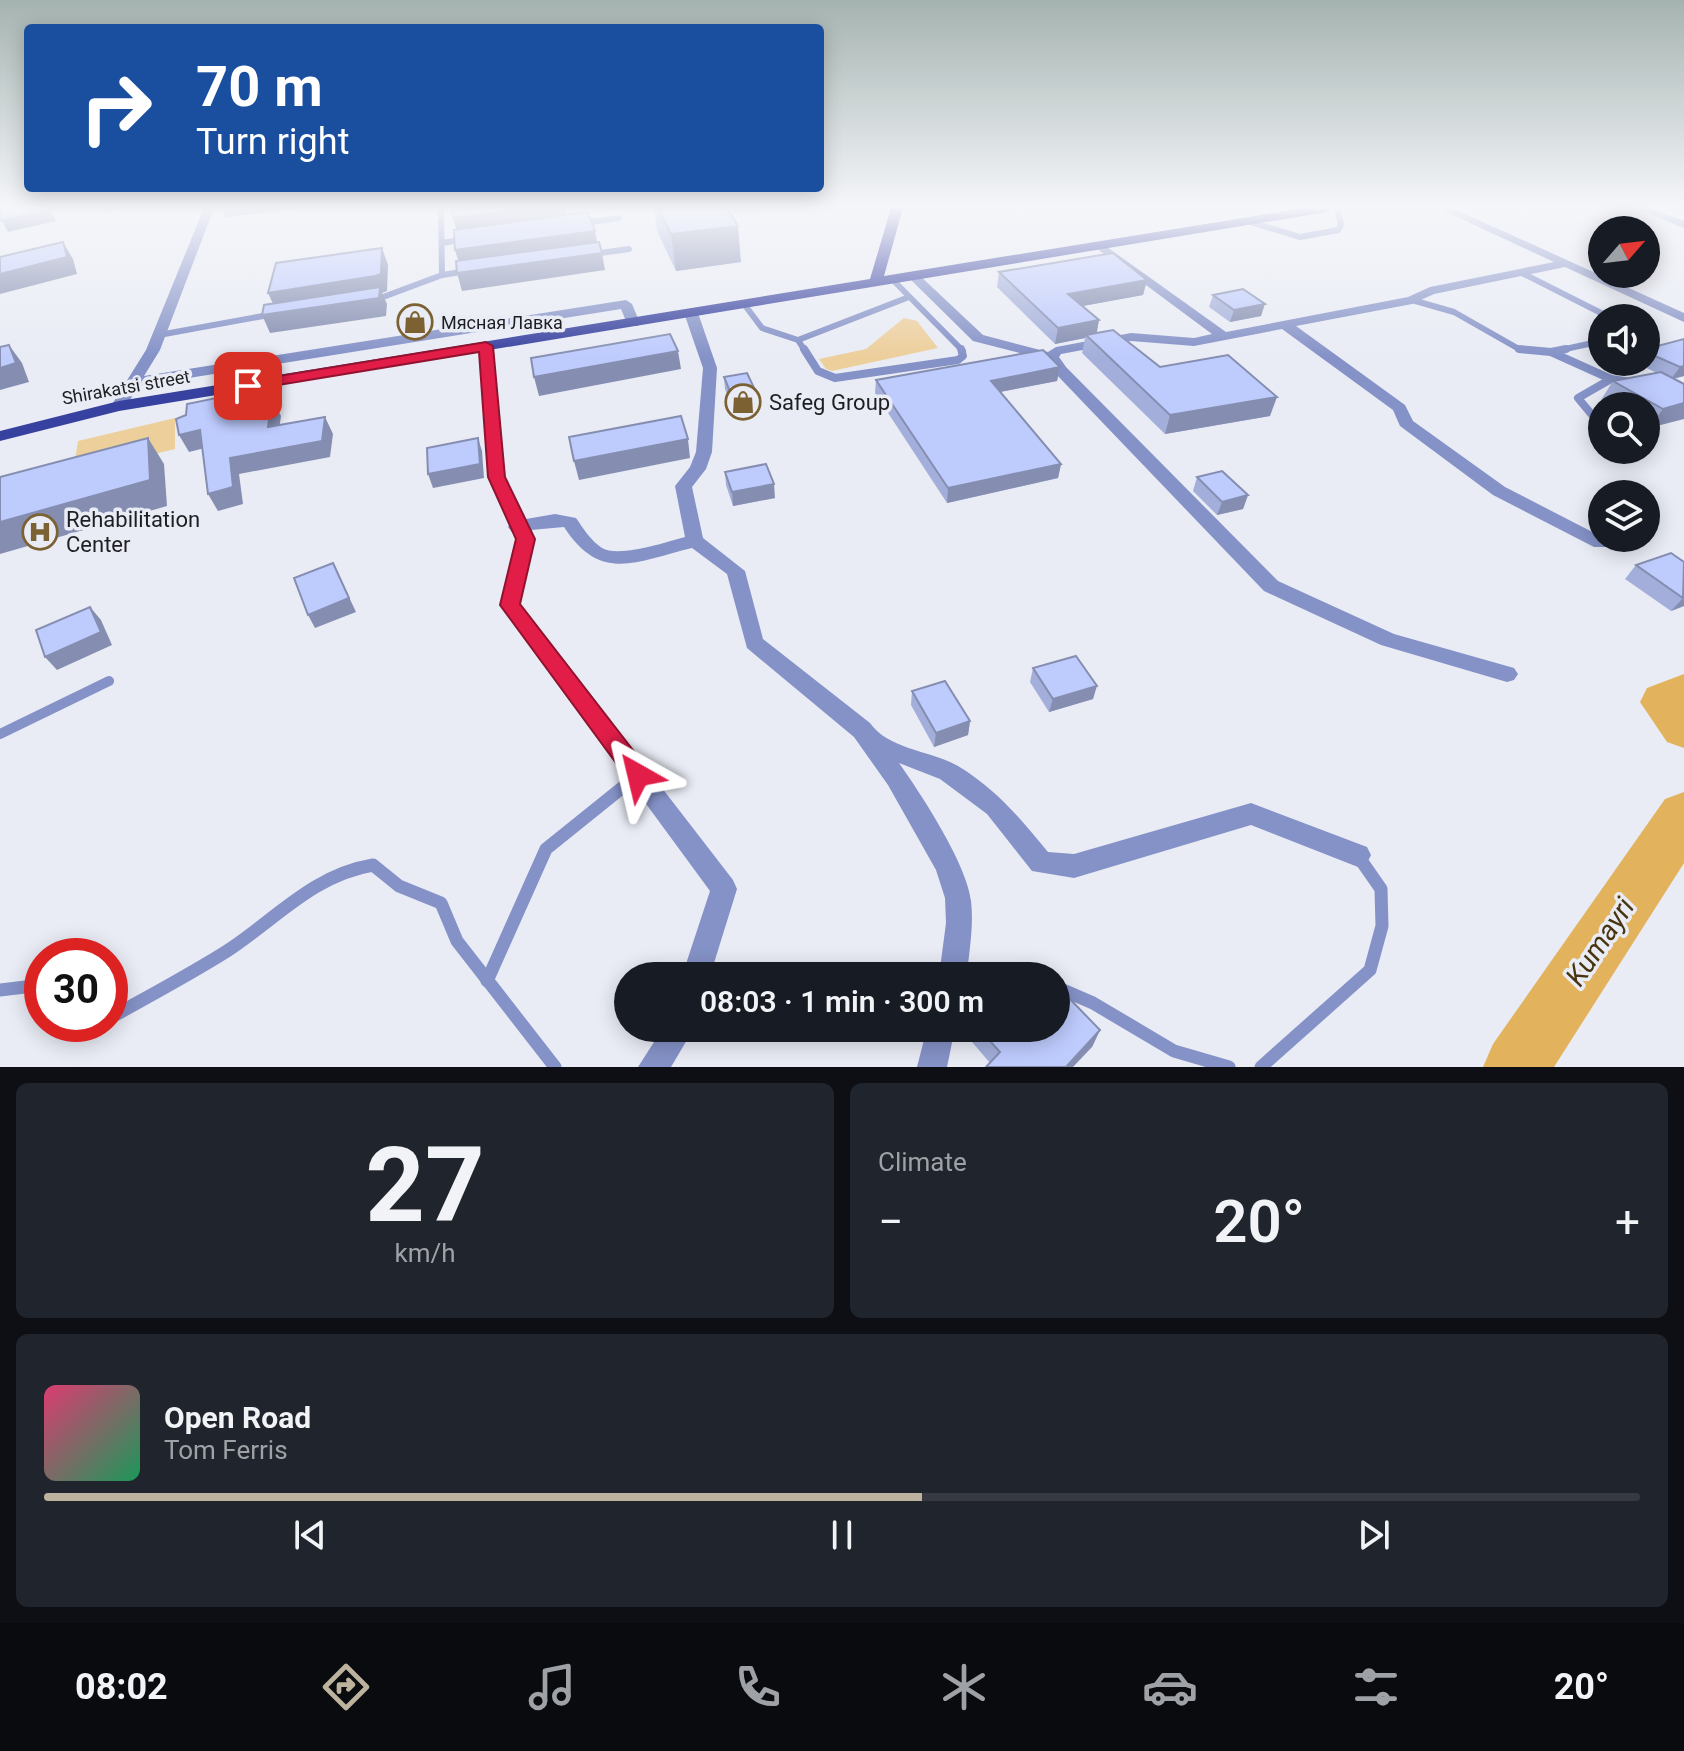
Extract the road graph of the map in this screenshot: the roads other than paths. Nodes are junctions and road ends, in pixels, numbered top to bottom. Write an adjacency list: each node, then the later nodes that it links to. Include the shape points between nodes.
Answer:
1 (189, 258): 23 (street)
2 (442, 258): 10 (lane)
3 (888, 258): 12 (main road)
4 (1026, 258): 11 (main road, Shirakatsi street)
5 (1116, 258): 24 (street)
6 (1549, 258): 7 (street)
7 (1562, 264): 9 (street); 20 (street, via 1599,275)
8 (473, 271): 10 (lane)
9 (1522, 273): 14 (street, via 1430,291); 17 (lane)
10 (442, 275): 15 (lane)
11 (913, 276): 12 (main road, Shirakatsi street); 29 (street, via 978,338)
12 (884, 281): 13 (lane); 16 (main road, Shirakatsi street)
13 (909, 297): 25 (lane); 25 (lane, via 963,356 835,378 818,371)
14 (1412, 300): 22 (street); 28 (lane, via 1454,312 1519,349)
15 (368, 301)
16 (744, 304): 19 (main road, Shirakatsi street); 25 (lane, via 762,328)
17 (1588, 306)
18 (290, 312): 23 (lane)
19 (691, 313): 21 (main road, Shirakatsi street); 40 (street, via 710,368 704,452 683,486)
20 (1684, 318)
21 (633, 323): 27 (main road, Shirakatsi street); 31 (street, via 626,304)
22 (1287, 326): 24 (street); 39 (street, via 1400,408 1406,423 1499,491)
23 (159, 335): 31 (street)
24 (1224, 337): 29 (street, via 1194,342 1131,337 1056,351)
25 (798, 340)
26 (1588, 344): 28 (lane)
27 (486, 346): 35 (main road, Shirakatsi street); 38 (street, via 497,477)
28 (1551, 352): 30 (lane)
29 (1052, 357): 41 (street, via 1271,586 1388,640)
30 (1611, 379): 32 (lane); 33 (lane)
31 (135, 382): 35 (street)
32 (1640, 383)
33 (1588, 392)
34 (1588, 392): 36 (lane, via 1578,398)
35 (119, 406): 37 (main road, Shirakatsi street)
36 (1588, 410)
37 (0, 436)
38 (517, 527): 40 (street, via 570,522 587,546 619,557); 45 (street, via 526,539 510,605)
39 (1588, 537)
40 (695, 541): 44 (street, via 736,571 754,643)
41 (1507, 674)
42 (109, 681): 43 (lane)
43 (0, 734)
44 (872, 743): 46 (street, via 948,772 995,806 1041,863 1074,866 1251,814); 48 (street, via 947,866 958,898)
45 (638, 775): 47 (street, via 724,889); 49 (lane, via 546,849)
46 (1358, 855): 60 (lane, via 1381,889 1382,926 1370,970)
47 (701, 962)
48 (955, 962)
49 (487, 981): 53 (lane, via 457,941 441,903 399,886 373,865 350,867 315,886 230,949); 56 (lane)
50 (24, 987): 51 (lane)
51 (0, 990)
52 (1070, 993): 59 (lane, via 1174,1051)
53 (128, 1008)
54 (670, 1042): 57 (street)
55 (938, 1042): 58 (street)
56 (555, 1067)
57 (653, 1067)
58 (932, 1067)
59 (1229, 1067)
60 (1261, 1067)

